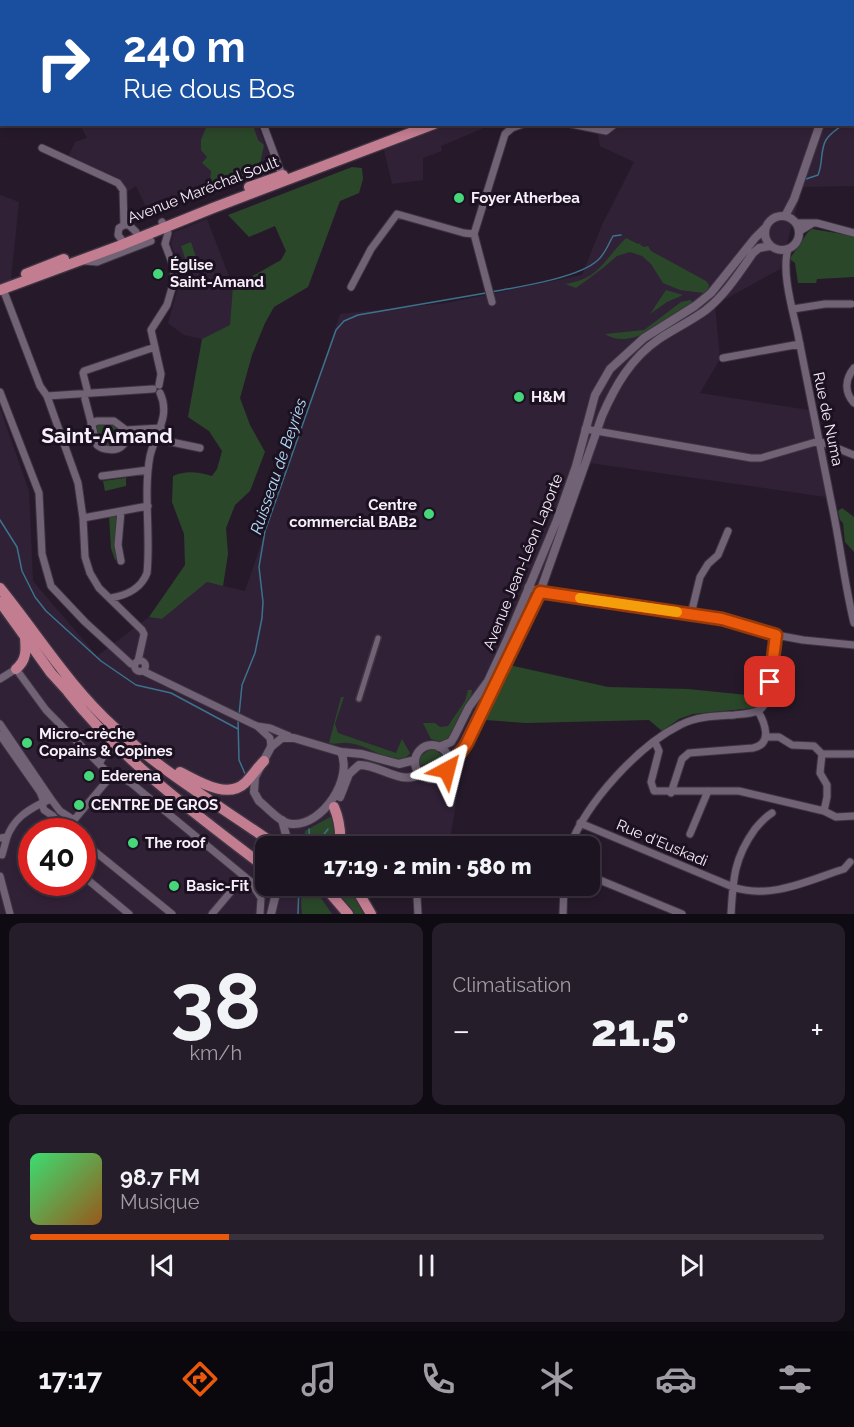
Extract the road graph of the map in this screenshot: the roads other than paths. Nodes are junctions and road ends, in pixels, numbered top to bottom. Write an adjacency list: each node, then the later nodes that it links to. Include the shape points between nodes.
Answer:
1 (263, 126): 9 (street)
2 (411, 126): 9 (main road, Avenue Maréchal Soult)
3 (429, 126): 11 (main road)
4 (518, 126): 15 (street, via 506,134)
5 (580, 126): 6 (street, via 606,131)
6 (614, 126)
7 (819, 126): 10 (street, via 794,199)
8 (42, 148): 12 (street, via 118,183 123,190)
9 (282, 175): 11 (main road, Avenue Maréchal Soult)
10 (793, 222): 13 (street, via 771,220); 14 (street); 20 (street, via 798,240)
11 (164, 224): 16 (main road); 18 (street, via 168,238)
12 (124, 225): 16 (street); 17 (street, via 117,232)
13 (765, 228): 19 (street); 38 (street, Avenue Jean-Léon Laporte, via 711,294 644,338 613,365 596,395)
14 (854, 233)
15 (474, 234): 23 (street, via 397,214 371,249); 24 (street)
16 (144, 236): 17 (main road); 18 (street); 21 (street, via 97,262)
17 (122, 242): 21 (main road); 22 (main road, Avenue Maréchal Soult)
18 (165, 244): 28 (street, via 175,277 169,301 154,322 151,333)
19 (770, 246): 20 (street); 40 (street, Avenue Jean-Léon Laporte, via 753,253 705,310 642,352 614,390)
20 (786, 252): 26 (street, Rue de Numa)
21 (82, 260): 22 (main road)
22 (1, 287): 33 (street)
23 (351, 287)
24 (491, 299)
25 (851, 304): 26 (street)
26 (793, 309): 27 (street, Rue de Numa)
27 (800, 344): 29 (street); 42 (street, Rue de Numa)
28 (155, 347): 31 (street, via 162,378); 34 (street, via 84,371)
29 (723, 358)
30 (854, 368): 35 (street, via 847,392)
31 (157, 389): 34 (street); 37 (street, via 164,408)
32 (0, 392): 63 (street, via 39,493 42,554 51,586 131,664)
33 (47, 396): 34 (street); 49 (street, via 78,483)
34 (86, 396): 36 (street)
35 (854, 403)
36 (92, 424): 39 (street, via 114,421); 39 (street, via 97,445 107,450 123,446)
37 (161, 428): 39 (street); 41 (street)
38 (585, 429): 40 (street); 52 (street, Avenue Jean-Léon Laporte, via 557,520)
39 (126, 430)
40 (598, 431): 42 (street, via 761,459); 54 (street, Avenue Jean-Léon Laporte)
41 (157, 439): 43 (street); 45 (street)
42 (819, 441): 44 (street); 58 (street, Rue de Numa)
43 (200, 448)
44 (854, 455)
45 (148, 470): 46 (street); 47 (street)
46 (102, 476)
47 (148, 506): 48 (street); 55 (street, via 147,573 140,586)
48 (121, 511): 49 (street); 51 (street)
49 (83, 518): 55 (street, via 90,573)
50 (728, 531): 57 (street, via 718,555 700,577)
51 (121, 561)
52 (528, 587): 54 (street); 77 (street, Avenue Jean-Léon Laporte, via 488,681 454,738)
53 (0, 588): 71 (main road, via 66,677)
54 (540, 592): 57 (street); 86 (street, Avenue Jean-Léon Laporte, via 467,743)
55 (111, 598): 63 (street, via 144,634)
56 (0, 602): 60 (main road)
57 (691, 614): 59 (street)
58 (854, 623)
59 (776, 635): 62 (street); 68 (street, via 768,697)
60 (25, 637): 64 (main road, via 25,656); 66 (main road)
61 (378, 638): 67 (street)
62 (854, 645)
63 (137, 663): 70 (street, via 138,671)
64 (16, 669): 65 (street); 85 (street, via 46,710)
65 (0, 679)
66 (68, 692): 71 (main road); 78 (main road)
67 (359, 699)
68 (758, 711): 73 (street); 75 (street, via 689,721)
69 (0, 724): 91 (street)
70 (257, 726): 74 (street); 76 (street, via 270,738)
71 (113, 727): 79 (main road)
72 (0, 735): 91 (street)
73 (766, 737): 81 (street, via 779,736 792,745 814,746); 90 (street, via 758,748 684,756)
74 (294, 738): 76 (street, via 278,740); 80 (street)
75 (655, 742): 90 (street, via 659,754 652,789); 101 (street, via 630,762)
76 (272, 747): 84 (street)
77 (439, 747): 83 (street, via 422,749); 86 (street, via 446,753)
78 (122, 752): 85 (street, via 106,751); 111 (main road)
79 (143, 752): 84 (main road, via 222,790 238,788); 103 (main road)
80 (341, 753): 83 (street, via 399,764); 100 (street, via 344,765 331,803)
81 (822, 754): 82 (street); 93 (street, via 820,773 827,785)
82 (854, 754)
83 (415, 760): 87 (street)
84 (264, 761): 99 (street, via 255,777 254,792)
85 (99, 764): 88 (street)
86 (448, 766): 87 (street, via 436,778)
87 (420, 774): 92 (street, via 401,777 359,765 349,774)
88 (111, 776): 98 (street); 115 (street, via 131,783)
89 (708, 791): 90 (street); 93 (street, via 739,791); 102 (street)
90 (671, 793)
91 (46, 801): 96 (street, via 44,810); 97 (street); 108 (street, via 15,821)
92 (334, 807): 100 (street, via 316,819); 106 (main road)
93 (824, 811): 95 (street, via 836,817)
94 (772, 813): 118 (street, via 741,851)
95 (854, 816)
96 (55, 818)
97 (71, 818)
98 (76, 818)
99 (282, 820): 100 (street); 104 (street)
100 (304, 821): 105 (street)
101 (580, 824): 107 (street); 118 (street, Rue d'Euskadi)
102 (690, 834)
103 (269, 836)
104 (282, 836)
105 (290, 836)
106 (341, 836)
107 (575, 836)
108 (4, 838): 109 (street)
109 (1, 853): 113 (street)
110 (96, 855): 129 (street)
111 (255, 860)
112 (850, 862): 118 (street, Rue d'Euskadi, via 844,869 783,889 754,892)
113 (0, 863)
114 (0, 876): 127 (street)
115 (244, 876): 119 (street); 130 (street)
116 (600, 880): 136 (street)
117 (96, 887): 128 (street)
118 (733, 887): 137 (street)
119 (255, 888)
120 (260, 896): 131 (street)
121 (276, 896): 132 (street)
122 (332, 896): 126 (main road)
123 (360, 896): 133 (main road)
124 (564, 896): 135 (street)
125 (417, 897): 134 (street)
126 (345, 911)
127 (10, 914)
128 (129, 914)
129 (172, 914)
130 (212, 914)
131 (260, 914)
132 (271, 914)
133 (371, 914)
134 (418, 914)
135 (563, 914)
136 (682, 914)
137 (731, 914)

